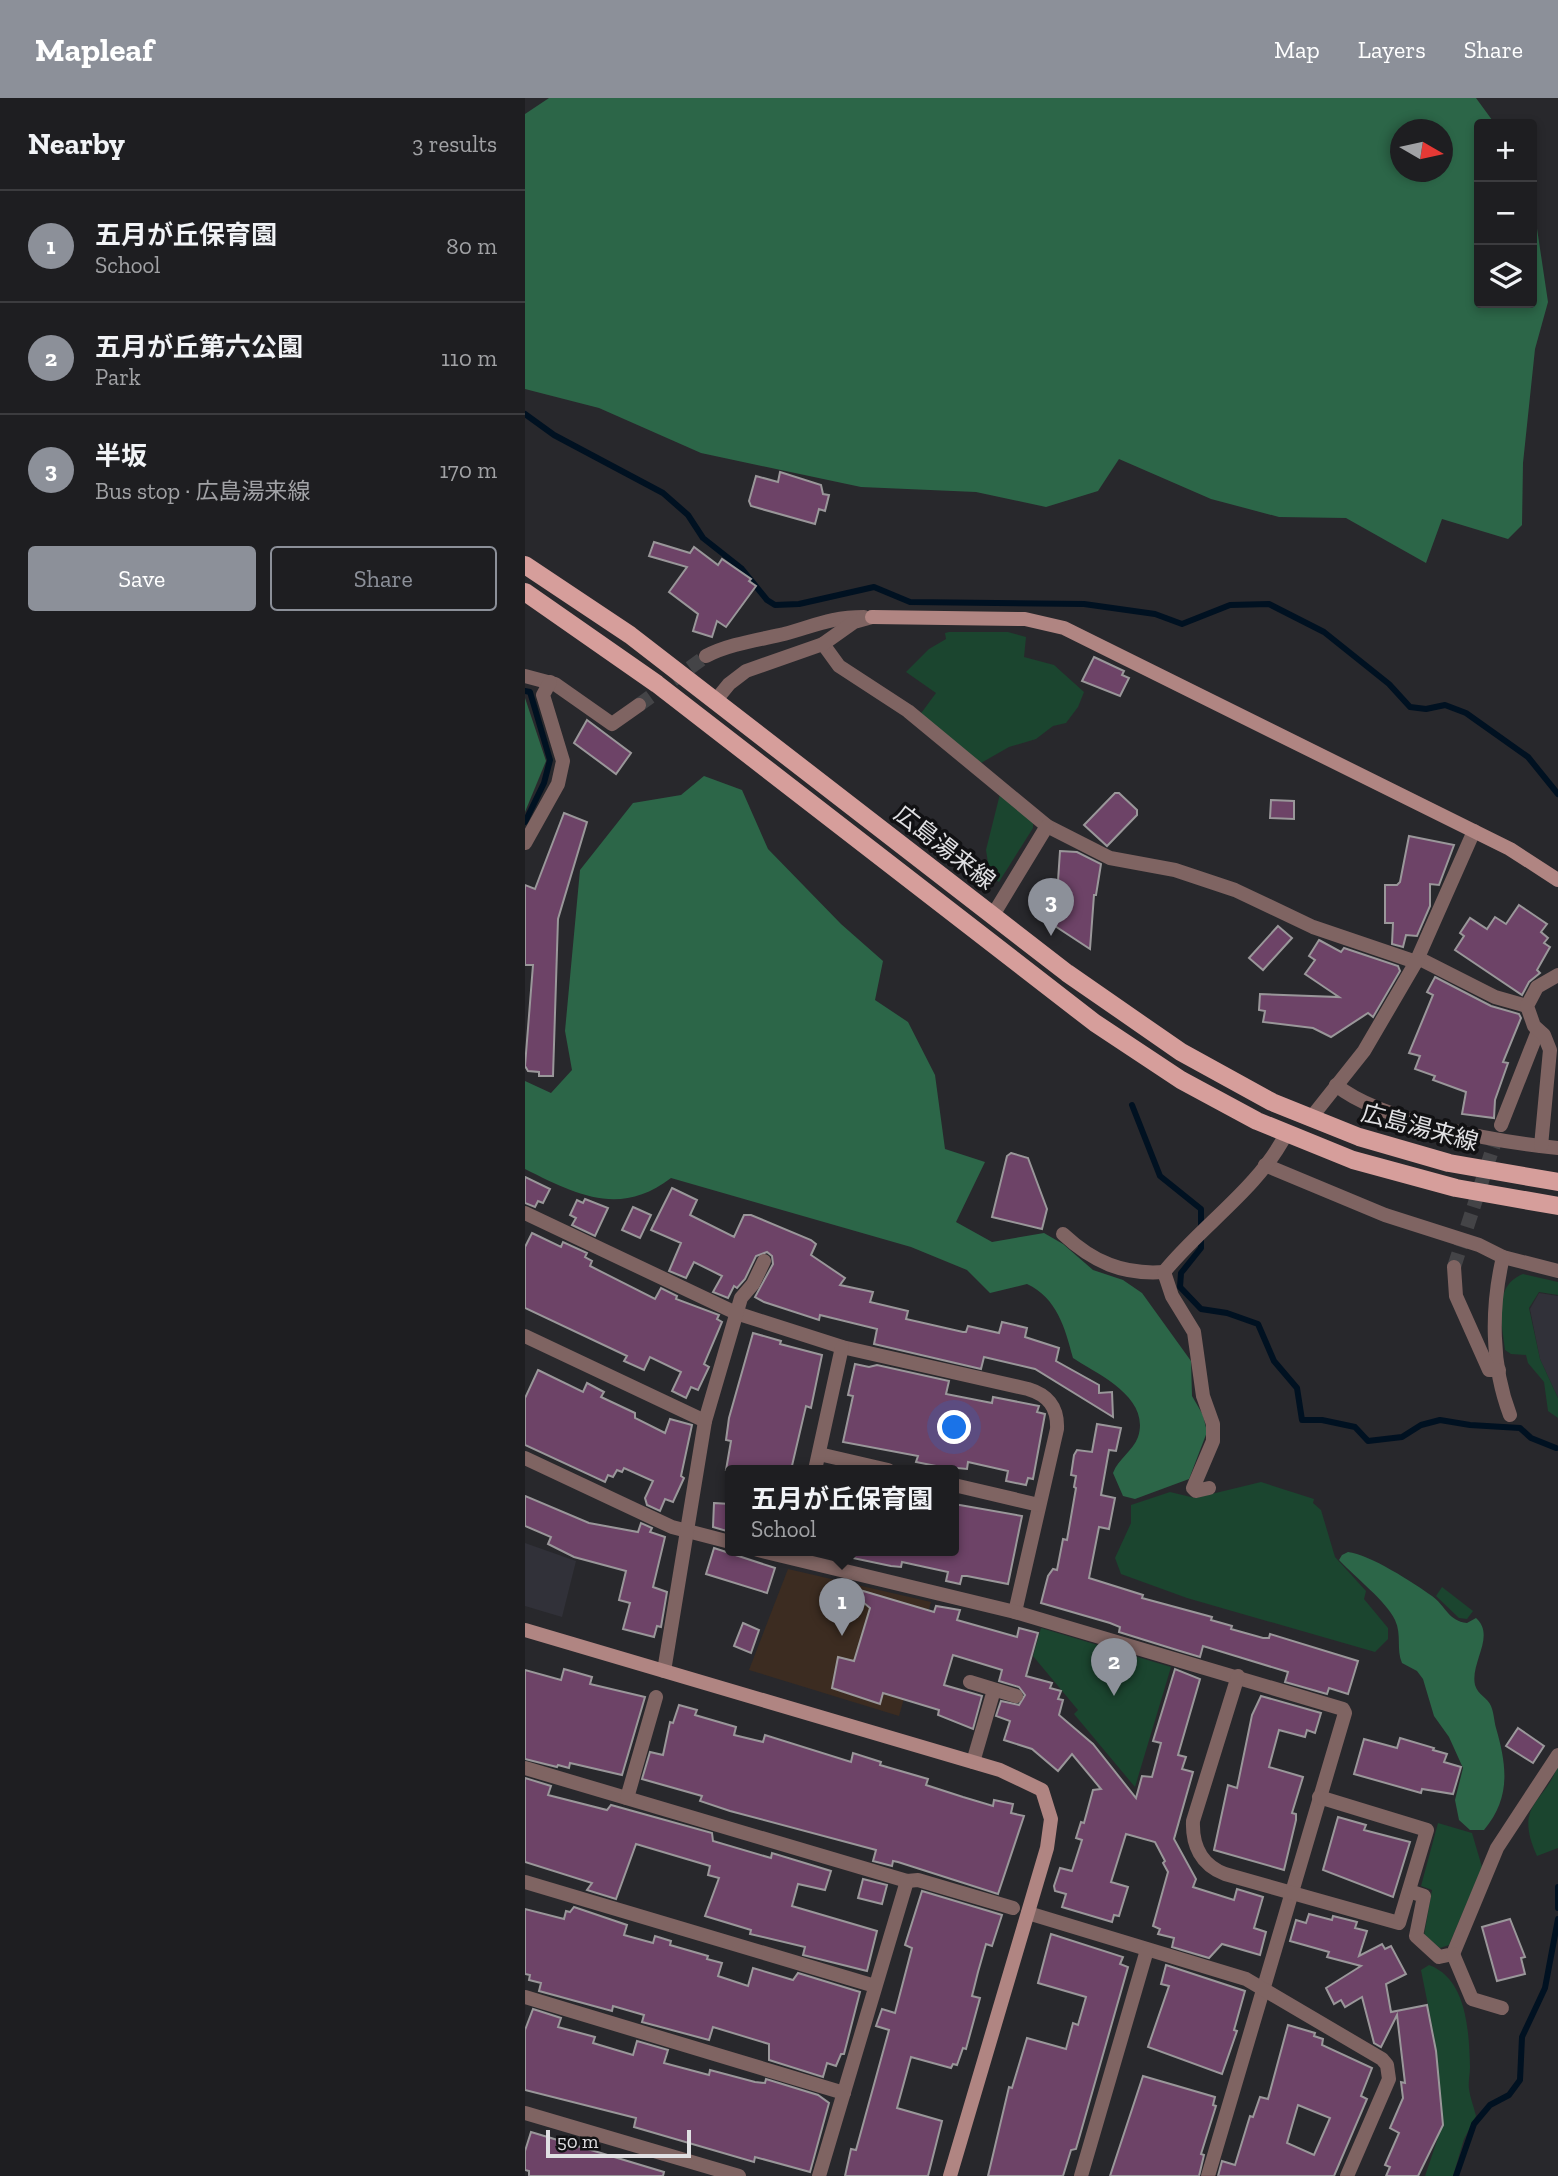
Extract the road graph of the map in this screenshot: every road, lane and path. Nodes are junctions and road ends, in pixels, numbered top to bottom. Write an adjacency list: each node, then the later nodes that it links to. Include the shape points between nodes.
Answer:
1 (525, 565): 8 (main road, 広島湯来線)
2 (525, 592): 22 (main road, 広島湯来線, via 657,684 1095,1023 1192,1086)
3 (872, 617): 4 (street, via 855,622); 5 (street, via 828,619); 11 (street, via 1025,619 1064,628)
4 (823, 643): 8 (street, via 746,671); 10 (street, via 845,671 882,691)
5 (706, 656)
6 (525, 676): 7 (street)
7 (550, 682): 9 (street, via 612,724); 12 (street, via 543,695 563,761)
8 (716, 700): 14 (main road, 広島湯来線)
9 (639, 705)
10 (1047, 826): 14 (street); 15 (street, via 1109,858 1175,870 1235,890 1313,927)
11 (1474, 831): 13 (street); 15 (street)
12 (525, 843)
13 (1558, 880)
14 (993, 915): 20 (main road, 広島湯来線, via 1144,1028 1220,1075)
15 (1417, 960): 17 (street, via 1495,997); 19 (street, via 1364,1051)
16 (1558, 975): 17 (street, via 1537,987)
17 (1527, 1006): 18 (street)
18 (1538, 1031): 21 (street); 23 (street, via 1550,1050)
19 (1336, 1085): 20 (street); 23 (street, via 1354,1100 1408,1117)
20 (1310, 1119): 26 (main road, 広島湯来線, via 1412,1154)
21 (1500, 1125)
22 (1286, 1134): 25 (street); 27 (main road, 広島湯来線, via 1421,1180)
23 (1541, 1146): 24 (street)
24 (1558, 1148)
25 (1265, 1165): 30 (street); 34 (street)
26 (1558, 1182)
27 (1558, 1206)
28 (525, 1213): 35 (street)
29 (1063, 1234): 34 (street, via 1108,1266)
30 (1503, 1257): 33 (street); 38 (street, via 1494,1297)
31 (764, 1261): 35 (street)
32 (1454, 1267): 38 (street, via 1456,1296 1489,1370)
33 (1558, 1271)
34 (1164, 1272): 46 (street, via 1172,1296 1194,1332 1214,1435 1193,1488)
35 (736, 1314): 37 (street); 40 (street)
36 (525, 1336): 40 (street)
37 (842, 1347): 41 (street); 47 (street, via 1028,1389 1049,1399 1057,1429)
38 (1499, 1370): 39 (street)
39 (1510, 1415)
40 (705, 1421): 48 (street)
41 (819, 1454): 43 (street); 44 (street)
42 (525, 1458): 48 (street)
43 (816, 1465)
44 (866, 1465)
45 (959, 1486): 47 (street)
46 (1209, 1488)
47 (1039, 1505): 51 (street)
48 (688, 1531): 49 (street); 53 (street)
49 (725, 1541)
50 (796, 1556): 51 (street)
51 (1015, 1612): 54 (street)
52 (525, 1630): 53 (street)
53 (664, 1671): 60 (street)
54 (1238, 1676): 62 (street, via 1343,1709); 67 (street, via 1196,1812 1193,1839 1217,1871)
55 (970, 1682): 56 (street)
56 (994, 1690): 57 (street); 60 (street)
57 (1016, 1696)
58 (656, 1697): 63 (street)
59 (1558, 1755): 70 (street, via 1497,1848)
60 (973, 1762): 68 (street, via 1029,1782 1042,1790 1048,1801 1049,1835)
61 (525, 1768): 63 (street)
62 (1319, 1797): 66 (street, via 1427,1830); 67 (street)
63 (627, 1798): 64 (street)
64 (907, 1881): 68 (street, via 918,1880); 71 (street)
65 (525, 1882): 71 (street)
66 (1409, 1891): 67 (street, via 1399,1923); 70 (street, via 1424,1896 1416,1936 1439,1957)
67 (1291, 1893): 72 (street)
68 (1021, 1910): 69 (street); 79 (street)
69 (1147, 1950): 72 (street); 80 (street)
70 (1453, 1954): 74 (street, via 1472,1999)
71 (875, 1986): 75 (street)
72 (1263, 1988): 81 (street); 82 (street, via 1387,2065 1386,2089)
73 (525, 1997): 75 (street)
74 (1502, 2008)
75 (844, 2092): 78 (street)
76 (525, 2113): 77 (street)
77 (739, 2176)
78 (820, 2176)
79 (950, 2176)
80 (1081, 2176)
81 (1208, 2176)
82 (1347, 2176)

